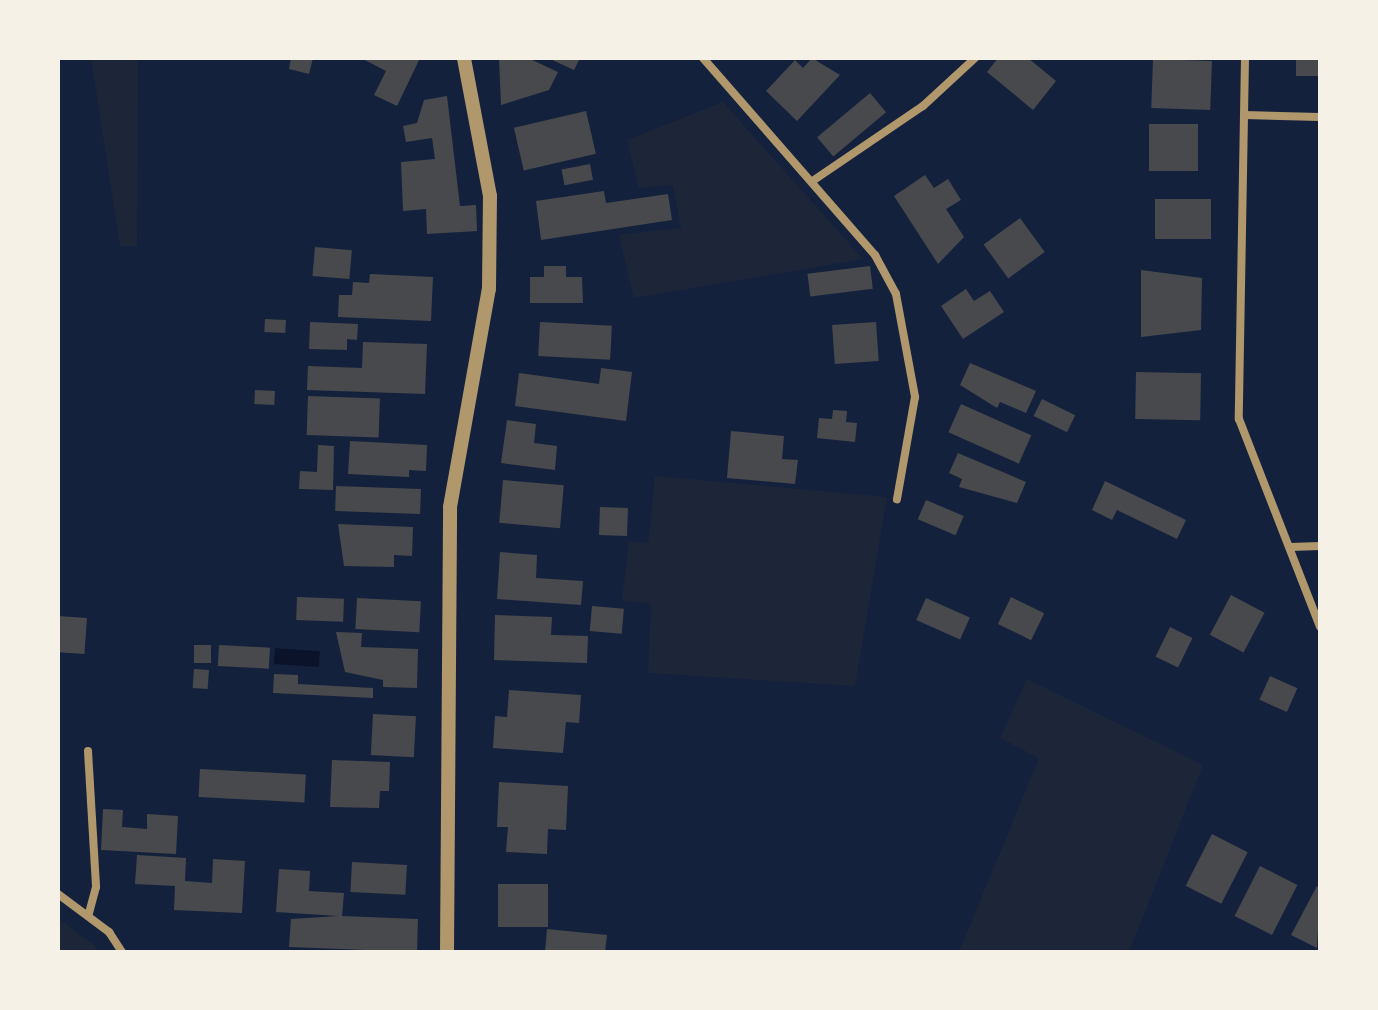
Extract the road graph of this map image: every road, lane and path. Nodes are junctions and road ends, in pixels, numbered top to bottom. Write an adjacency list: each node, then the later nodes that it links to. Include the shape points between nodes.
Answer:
1 (464, 58): 16 (street, via 490,196 489,289 450,507)
2 (703, 58): 7 (street)
3 (975, 58): 7 (street, via 923,106)
4 (1245, 58): 5 (street)
5 (1244, 115): 6 (street); 10 (street, via 1239,419)
6 (1320, 117)
7 (814, 180): 8 (street, via 875,255 896,294 915,397)
8 (897, 499)
9 (1320, 546): 10 (street)
10 (1290, 547): 11 (street)
11 (1320, 627)
12 (88, 751): 14 (street, via 96,887)
13 (58, 894): 14 (street)
14 (89, 914): 15 (street)
15 (122, 952)
16 (447, 952)

